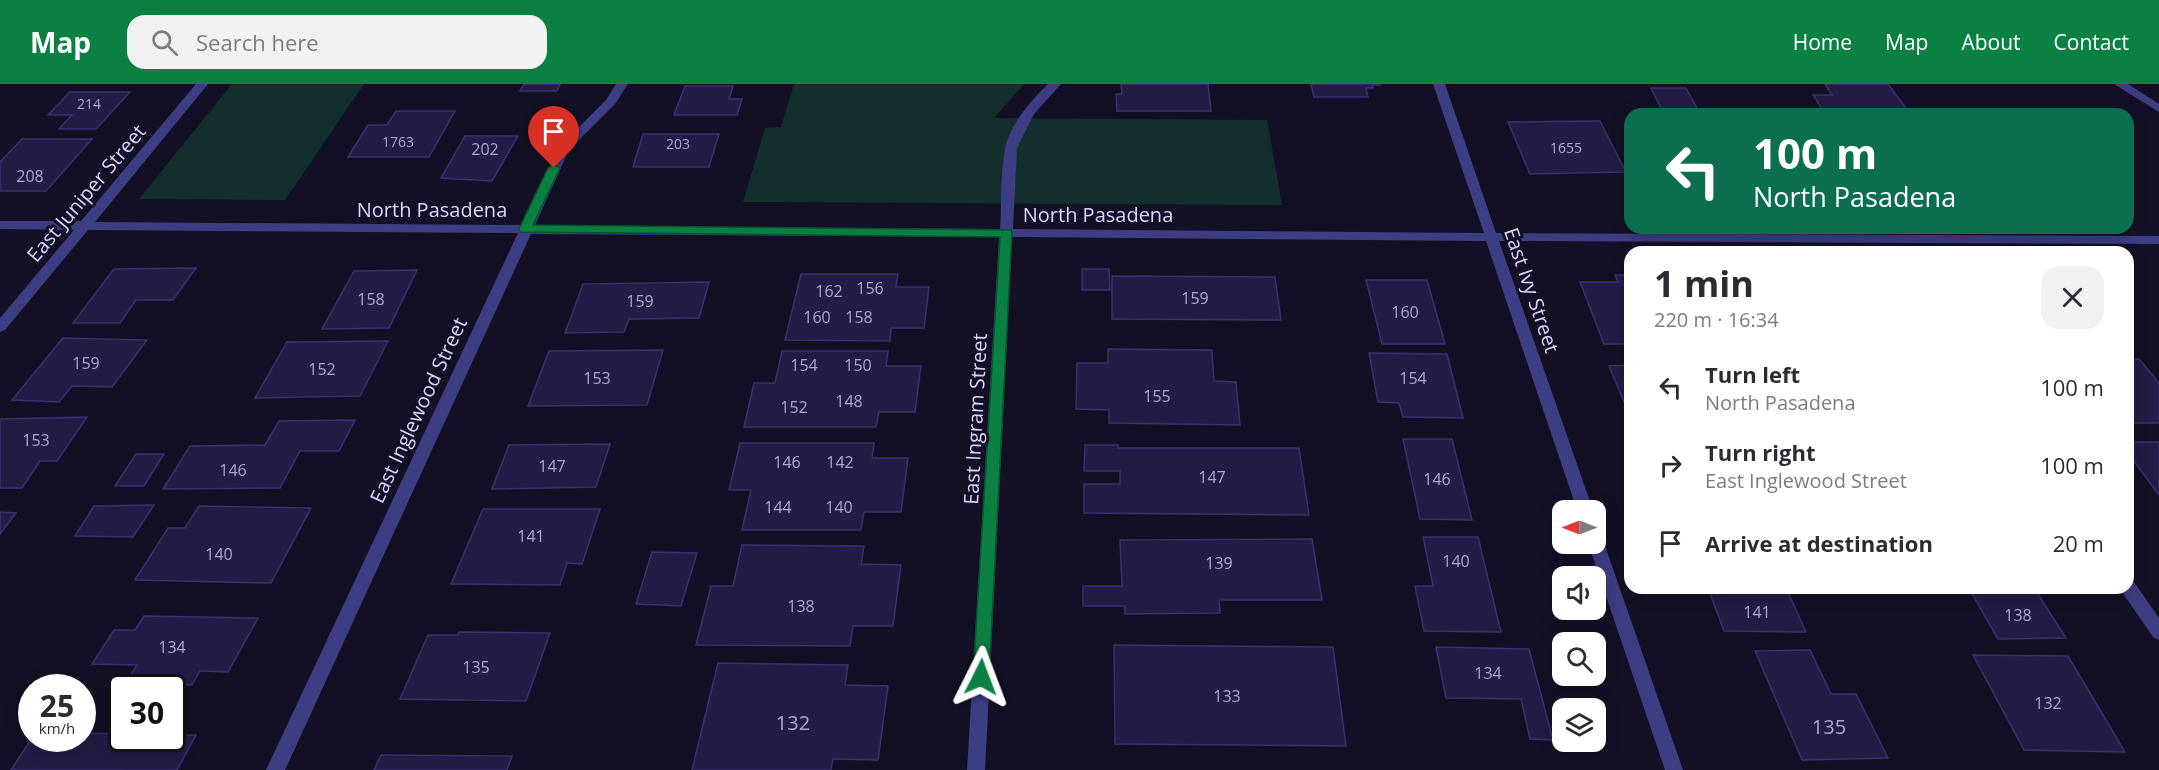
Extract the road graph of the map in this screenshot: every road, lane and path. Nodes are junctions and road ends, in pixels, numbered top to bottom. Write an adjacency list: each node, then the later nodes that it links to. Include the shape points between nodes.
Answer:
1 (202, 84): 8 (street, East Juniper Street)
2 (622, 84): 9 (street, East Inglewood Street, via 611,102 564,148)
3 (1055, 84): 10 (street, East Ingram Street, via 1039,98 1011,148)
4 (1439, 84): 11 (street, East Ivy Street)
5 (2120, 84): 6 (street)
6 (2159, 109)
7 (0, 225): 8 (street, North Pasadena)
8 (84, 226): 9 (street, North Pasadena); 15 (street, East Juniper Street)
9 (525, 229): 10 (street, North Pasadena); 20 (street, East Inglewood Street)
10 (1006, 233): 11 (street, North Pasadena); 21 (street, East Ingram Street)
11 (1491, 237): 12 (street, North Pasadena); 16 (street, East Ivy Street)
12 (1893, 240): 13 (street, North Pasadena); 14 (street)
13 (2159, 240)
14 (1897, 246)
15 (0, 327)
16 (1582, 500)
17 (1600, 554): 22 (street)
18 (2133, 594): 19 (street)
19 (2159, 632)
20 (275, 770)
21 (976, 770)
22 (1674, 770)

